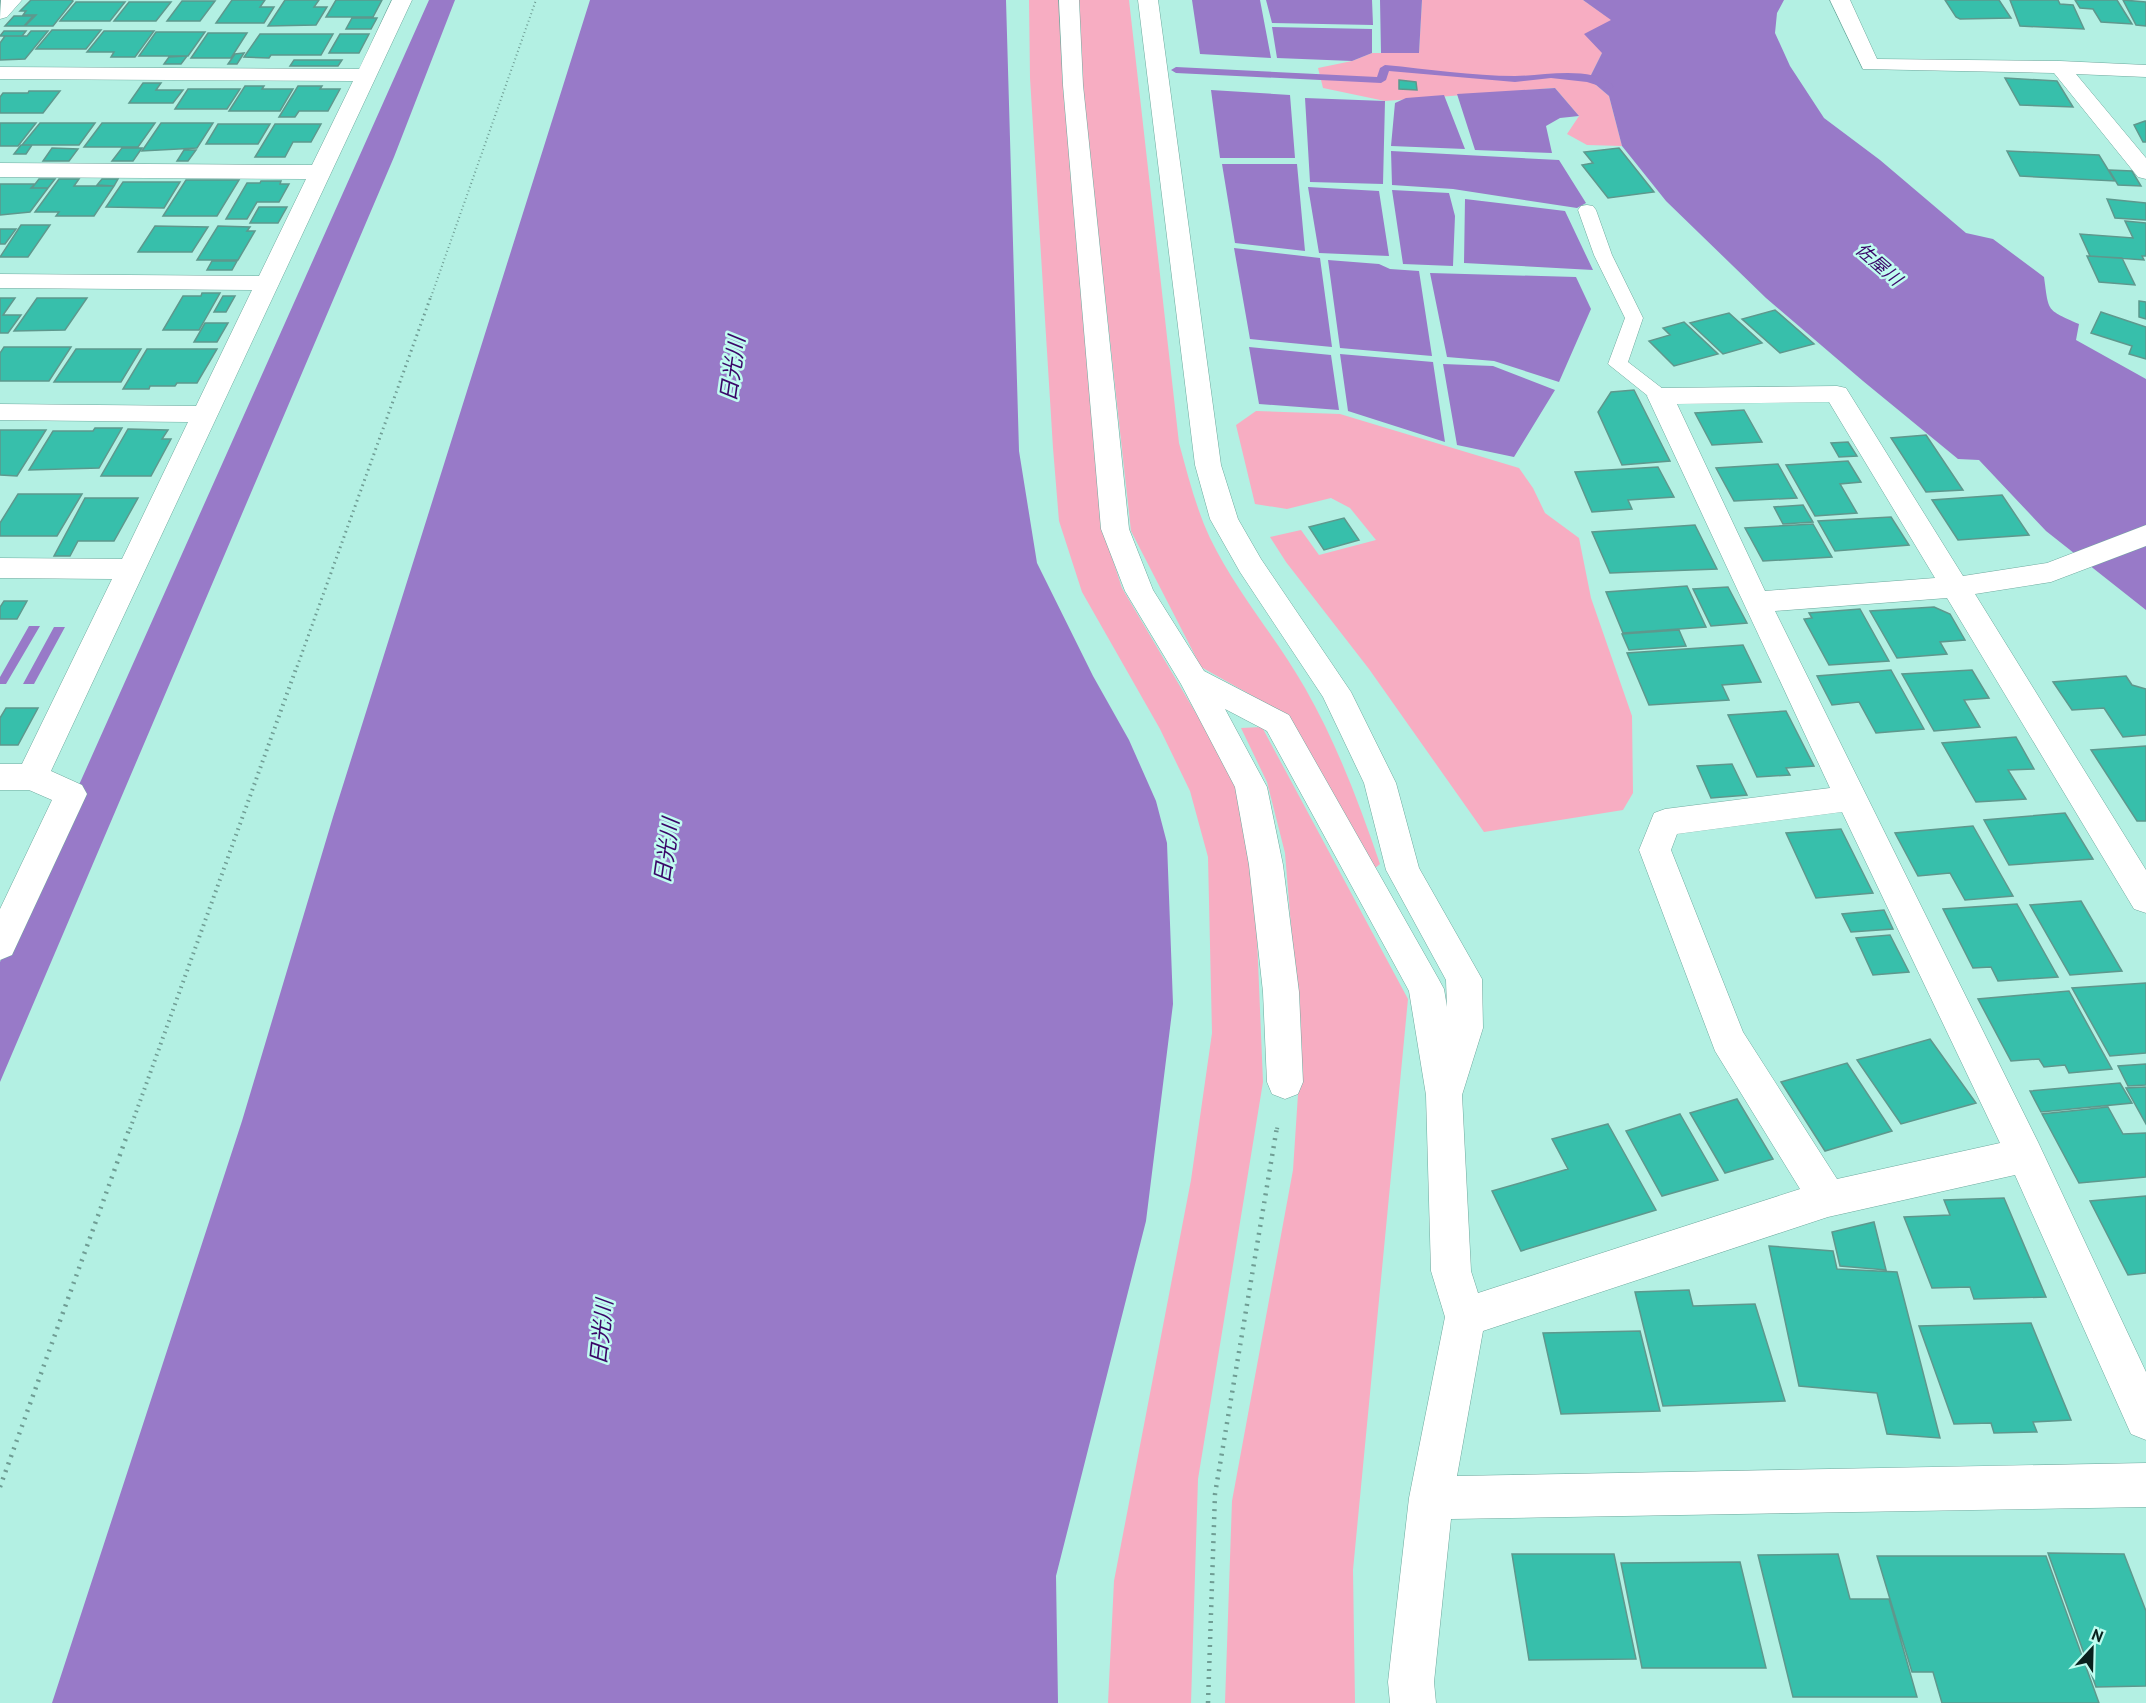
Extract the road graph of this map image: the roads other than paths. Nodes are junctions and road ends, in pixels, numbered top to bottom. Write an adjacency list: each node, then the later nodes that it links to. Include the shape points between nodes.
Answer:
1 (12, 0): 6 (street)
2 (402, 0): 10 (street)
3 (1069, 0): 25 (street, via 1073,85 1116,529 1139,591)
4 (1148, 0): 32 (street, via 1208,465 1224,519 1250,565 1336,692 1380,783 1403,870 1464,979 1465,1028)
5 (1840, 0): 7 (street, via 1870,65)
6 (0, 14)
7 (2060, 68): 8 (street); 13 (street)
8 (2146, 71)
9 (0, 73): 10 (street)
10 (366, 75): 12 (street)
11 (0, 170): 12 (street)
12 (320, 172): 16 (street)
13 (2146, 172)
14 (1587, 210): 17 (lane, via 1603,255 1634,318 1618,364)
15 (0, 281): 16 (street)
16 (267, 283): 19 (street)
17 (1660, 396): 23 (street, via 1837,394); 24 (street)
18 (0, 412): 19 (street)
19 (205, 414): 22 (street)
20 (2146, 535): 23 (street, via 2052,572)
21 (0, 568): 22 (street)
22 (131, 569): 27 (street)
23 (1956, 587): 24 (street); 29 (street)
24 (1756, 602): 28 (street)
25 (1192, 679): 31 (street, via 1251,787 1266,865 1281,992); 32 (street, via 1278,723 1426,989)
26 (0, 777): 27 (street)
27 (32, 777): 30 (street, via 71,794)
28 (1852, 798): 33 (street); 34 (street, via 1665,822 1655,849 1728,1040)
29 (2142, 884)
30 (0, 945)
31 (1285, 1082)
32 (1444, 1095): 35 (street, via 1451,1271)
33 (2025, 1155): 34 (street); 36 (street)
34 (1828, 1199): 35 (street)
35 (1465, 1317): 38 (street)
36 (2146, 1419)
37 (2146, 1485): 38 (street)
38 (1431, 1498): 39 (street, via 1411,1682)
39 (1413, 1703)

